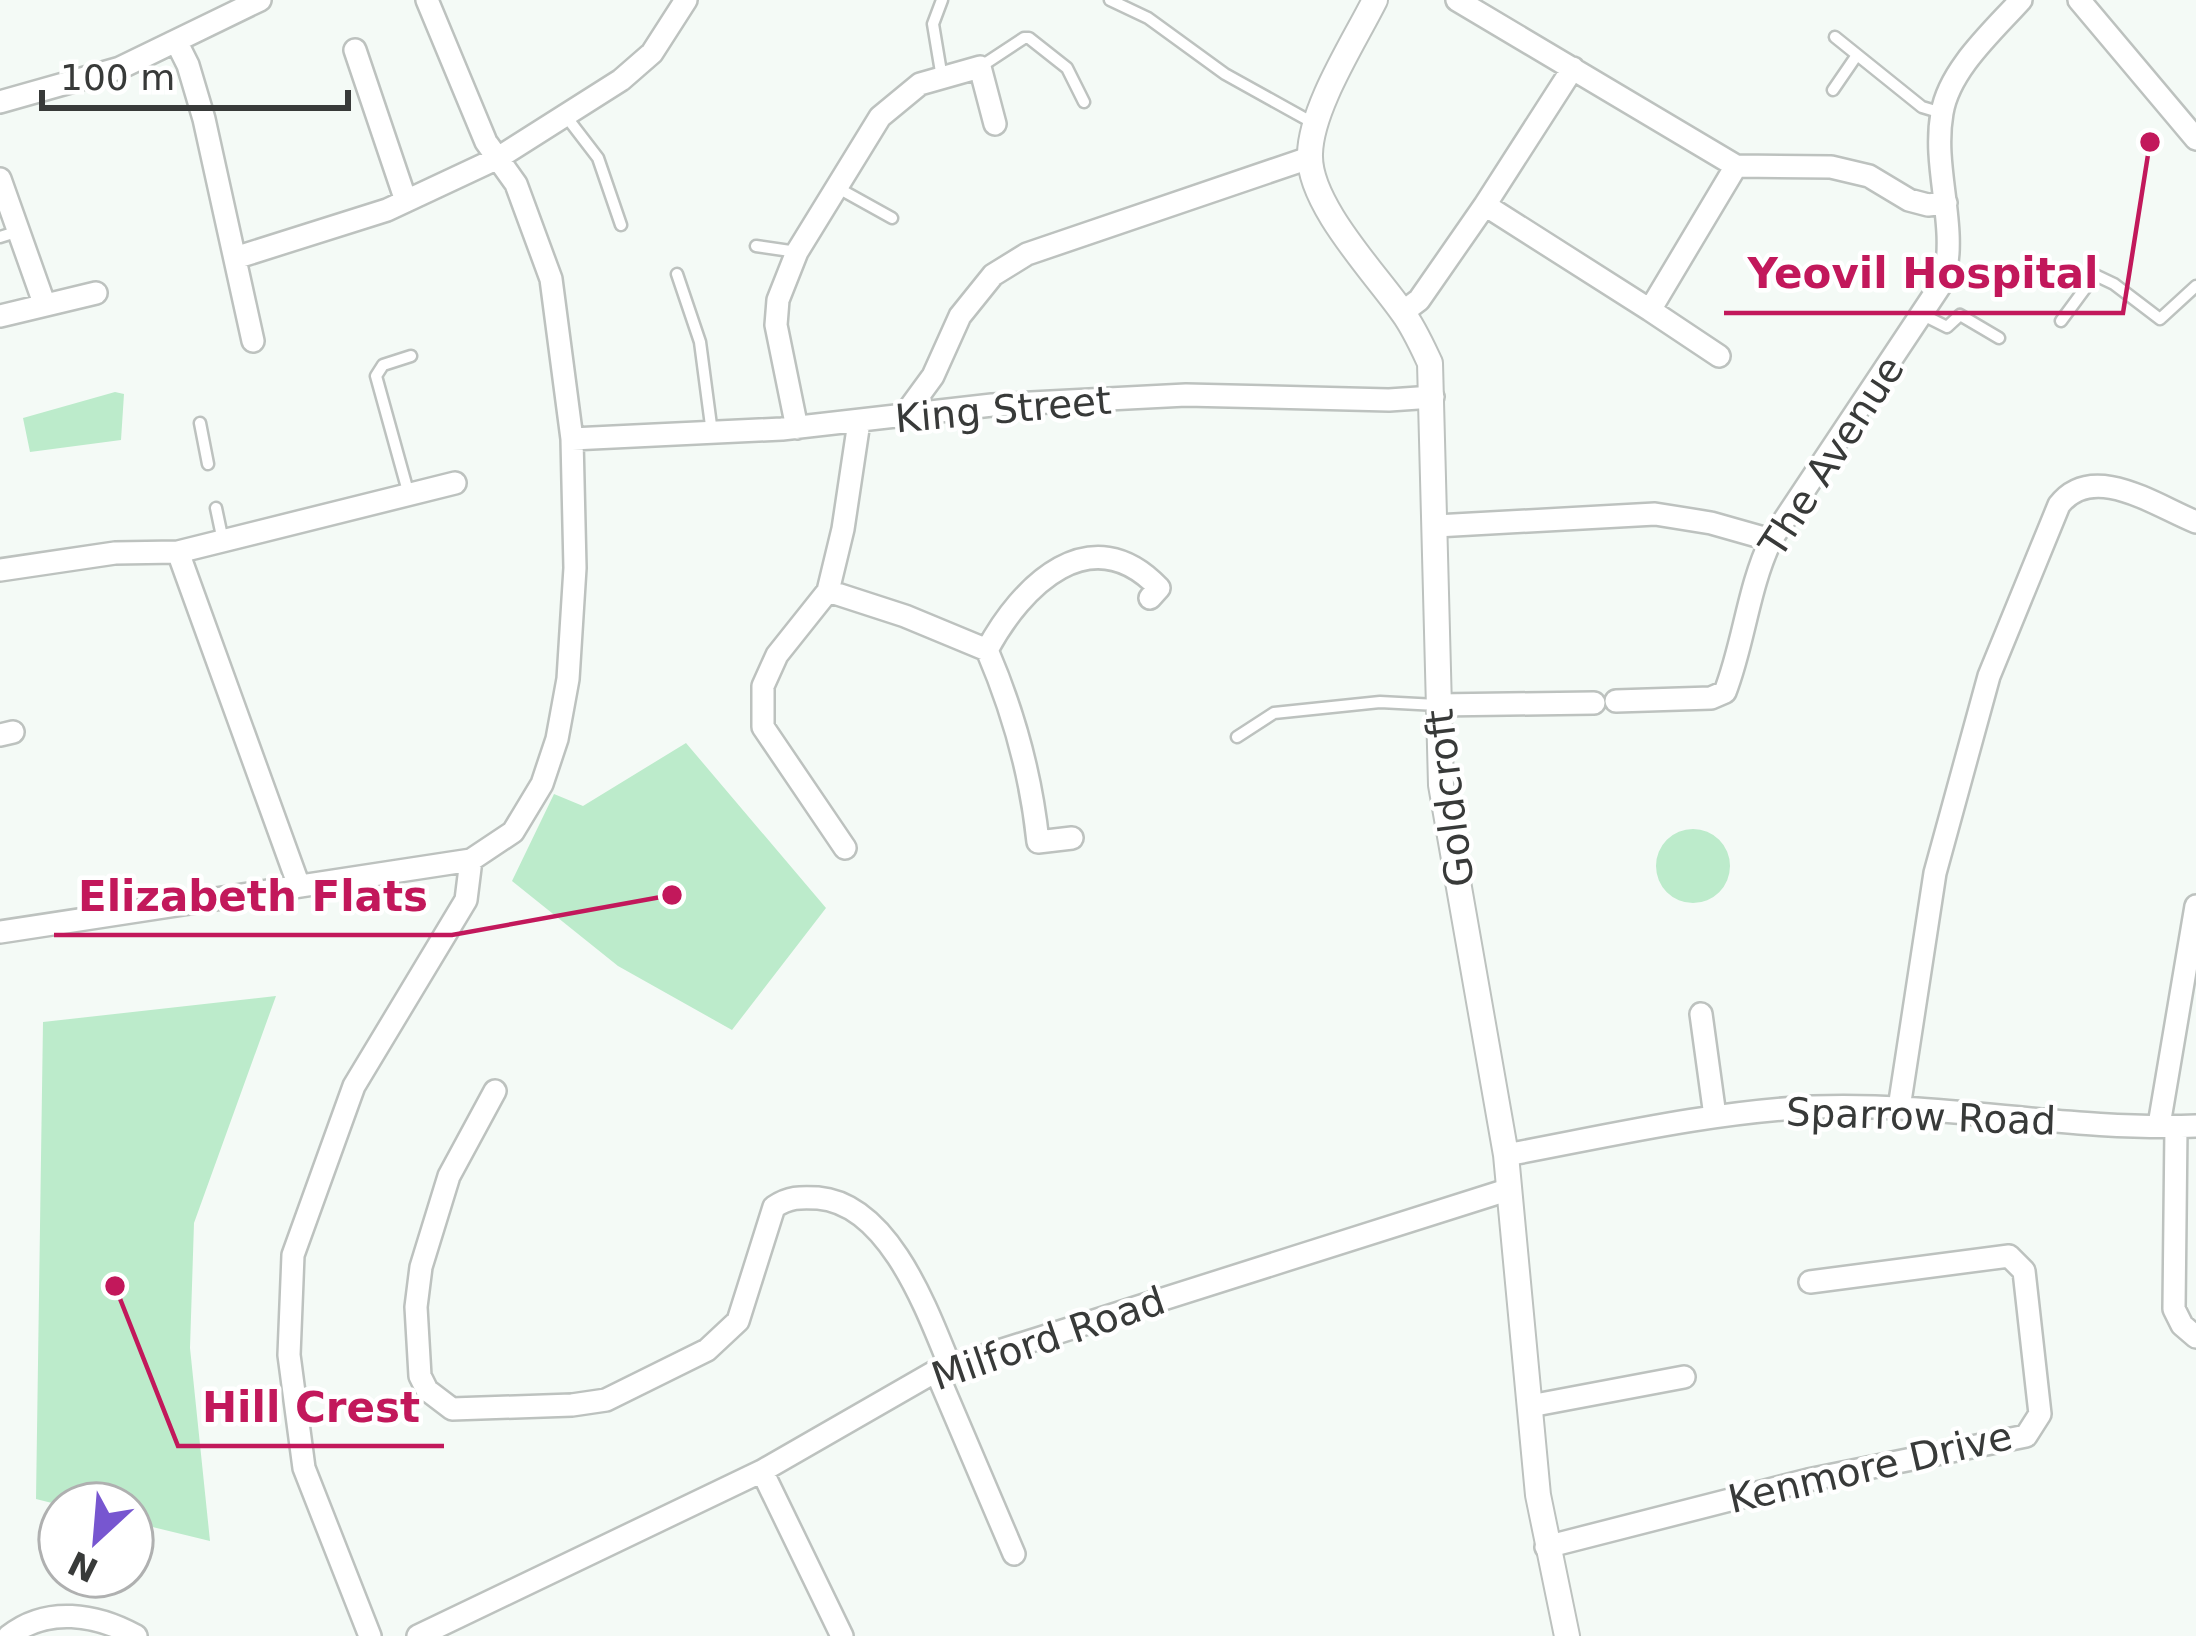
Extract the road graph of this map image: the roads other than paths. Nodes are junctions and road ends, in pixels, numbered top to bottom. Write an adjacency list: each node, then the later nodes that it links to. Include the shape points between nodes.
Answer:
1 (260, 0): 11 (street)
2 (427, 0): 25 (street)
3 (686, 0): 21 (street, via 652,53)
4 (942, 0): 16 (lane, via 933,24)
5 (1110, 0): 23 (lane)
6 (1375, 0): 23 (street)
7 (1457, 0): 15 (street)
8 (2021, 0): 20 (street, via 1976,50)
9 (2079, 0): 24 (street)
10 (1835, 37): 13 (lane)
11 (178, 43): 18 (street); 38 (street)
12 (355, 50): 30 (street)
13 (1857, 55): 17 (lane); 20 (lane, via 1922,107)
14 (980, 67): 16 (street); 19 (lane, via 1029,38 1067,68); 22 (street)
15 (1573, 68): 27 (street); 32 (street)
16 (942, 79): 29 (street, via 920,85 880,116)
17 (1832, 90)
18 (0, 102)
19 (1084, 102)
20 (1942, 113): 31 (street, The Avenue)
21 (565, 115): 25 (street); 34 (lane, via 598,158)
22 (994, 124)
23 (1315, 124): 26 (street)
24 (2196, 139)
25 (498, 158): 30 (street); 58 (street, via 516,184 551,279)
26 (1309, 158): 44 (street, Goldcroft, via 1321,195); 53 (street, via 1027,254 993,274)
27 (1736, 166): 31 (street, via 1831,167 1928,206); 43 (street)
28 (0, 178): 35 (street)
29 (835, 187): 33 (lane); 37 (street)
30 (406, 201): 38 (street)
31 (1946, 203): 45 (street, The Avenue, via 1951,253)
32 (1484, 205): 43 (street); 44 (street)
33 (892, 218)
34 (621, 225)
35 (9, 234): 42 (street)
36 (756, 246): 37 (lane)
37 (796, 252): 56 (street, via 776,325)
38 (235, 258): 49 (street)
39 (677, 274): 57 (lane, via 700,342)
40 (2196, 286): 47 (lane, via 2160,319 2095,275)
41 (97, 293): 42 (street)
42 (44, 303): 46 (street)
43 (1650, 310): 51 (street)
44 (1403, 312): 52 (street, Goldcroft, via 1430,363)
45 (1923, 315): 48 (lane, via 1943,327 1960,315); 65 (street, The Avenue)
46 (0, 316)
47 (2061, 321)
48 (1999, 338)
49 (253, 341)
50 (411, 356): 61 (lane, via 383,365 376,376)
51 (1719, 356)
52 (1433, 397): 53 (street, King Street, via 1186,395); 64 (street, Goldcroft)
53 (903, 417): 54 (street, King Street)
54 (860, 422): 56 (street, King Street); 69 (street)
55 (200, 423): 59 (lane)
56 (797, 428): 57 (street, King Street)
57 (712, 433): 58 (street, King Street)
58 (572, 439): 76 (street, via 574,568 557,739 513,832)
59 (208, 464)
60 (455, 483): 61 (street)
61 (409, 495): 66 (street)
62 (216, 508): 66 (lane)
63 (2196, 522): 82 (street, via 2104,485 2078,488 2059,505 1989,676 1934,872)
64 (1436, 526): 65 (street, via 1655,514); 72 (street, Goldcroft)
65 (1771, 540): 72 (street, The Avenue, via 1725,692)
66 (223, 541): 67 (street)
67 (178, 552): 68 (street); 77 (street)
68 (0, 570)
69 (828, 591): 71 (street); 75 (street, via 777,655 763,686 764,727)
70 (1161, 596): 71 (street, via 1123,561 1087,557 1047,573 1006,614)
71 (987, 650): 74 (street, via 1015,715 1038,842)
72 (1437, 705): 73 (lane, via 1274,712); 85 (street, Goldcroft, via 1441,784)
73 (1237, 737)
74 (1072, 838)
75 (845, 848)
76 (471, 860): 77 (street); 97 (street, via 466,900 354,1086 293,1255 290,1355 304,1468)
77 (299, 886): 79 (street)
78 (2196, 906): 84 (street)
79 (0, 932)
80 (1701, 1014): 83 (street)
81 (495, 1091): 89 (street, via 448,1176 421,1267 420,1376 452,1408 606,1400 707,1350 738,1321 774,1208 786,1198 829,1199 882,1235 923,1298)
82 (1899, 1108): 83 (street, Sparrow Road); 84 (street, Sparrow Road)
83 (1715, 1116): 85 (street, Sparrow Road)
84 (2177, 1126): 88 (street, via 2174,1309)
85 (1506, 1155): 86 (street, Goldcroft)
86 (1507, 1190): 89 (street, Milford Road); 91 (street, Goldcroft)
87 (1810, 1282): 93 (street, Kenmore Drive, via 2008,1256 2024,1271 2040,1414 2026,1436 1808,1480)
88 (2196, 1337)
89 (943, 1369): 92 (street, Milford Road); 94 (street)
90 (1684, 1377): 91 (street)
91 (1530, 1406): 93 (street, Goldcroft)
92 (762, 1472): 98 (street, Milford Road); 99 (street)
93 (1546, 1547): 100 (street, Goldcroft)
94 (1014, 1554)
95 (9, 1636): 96 (street, via 72,1615)
96 (136, 1636)
97 (370, 1636)
98 (418, 1636)
99 (842, 1636)
100 (1567, 1636)

